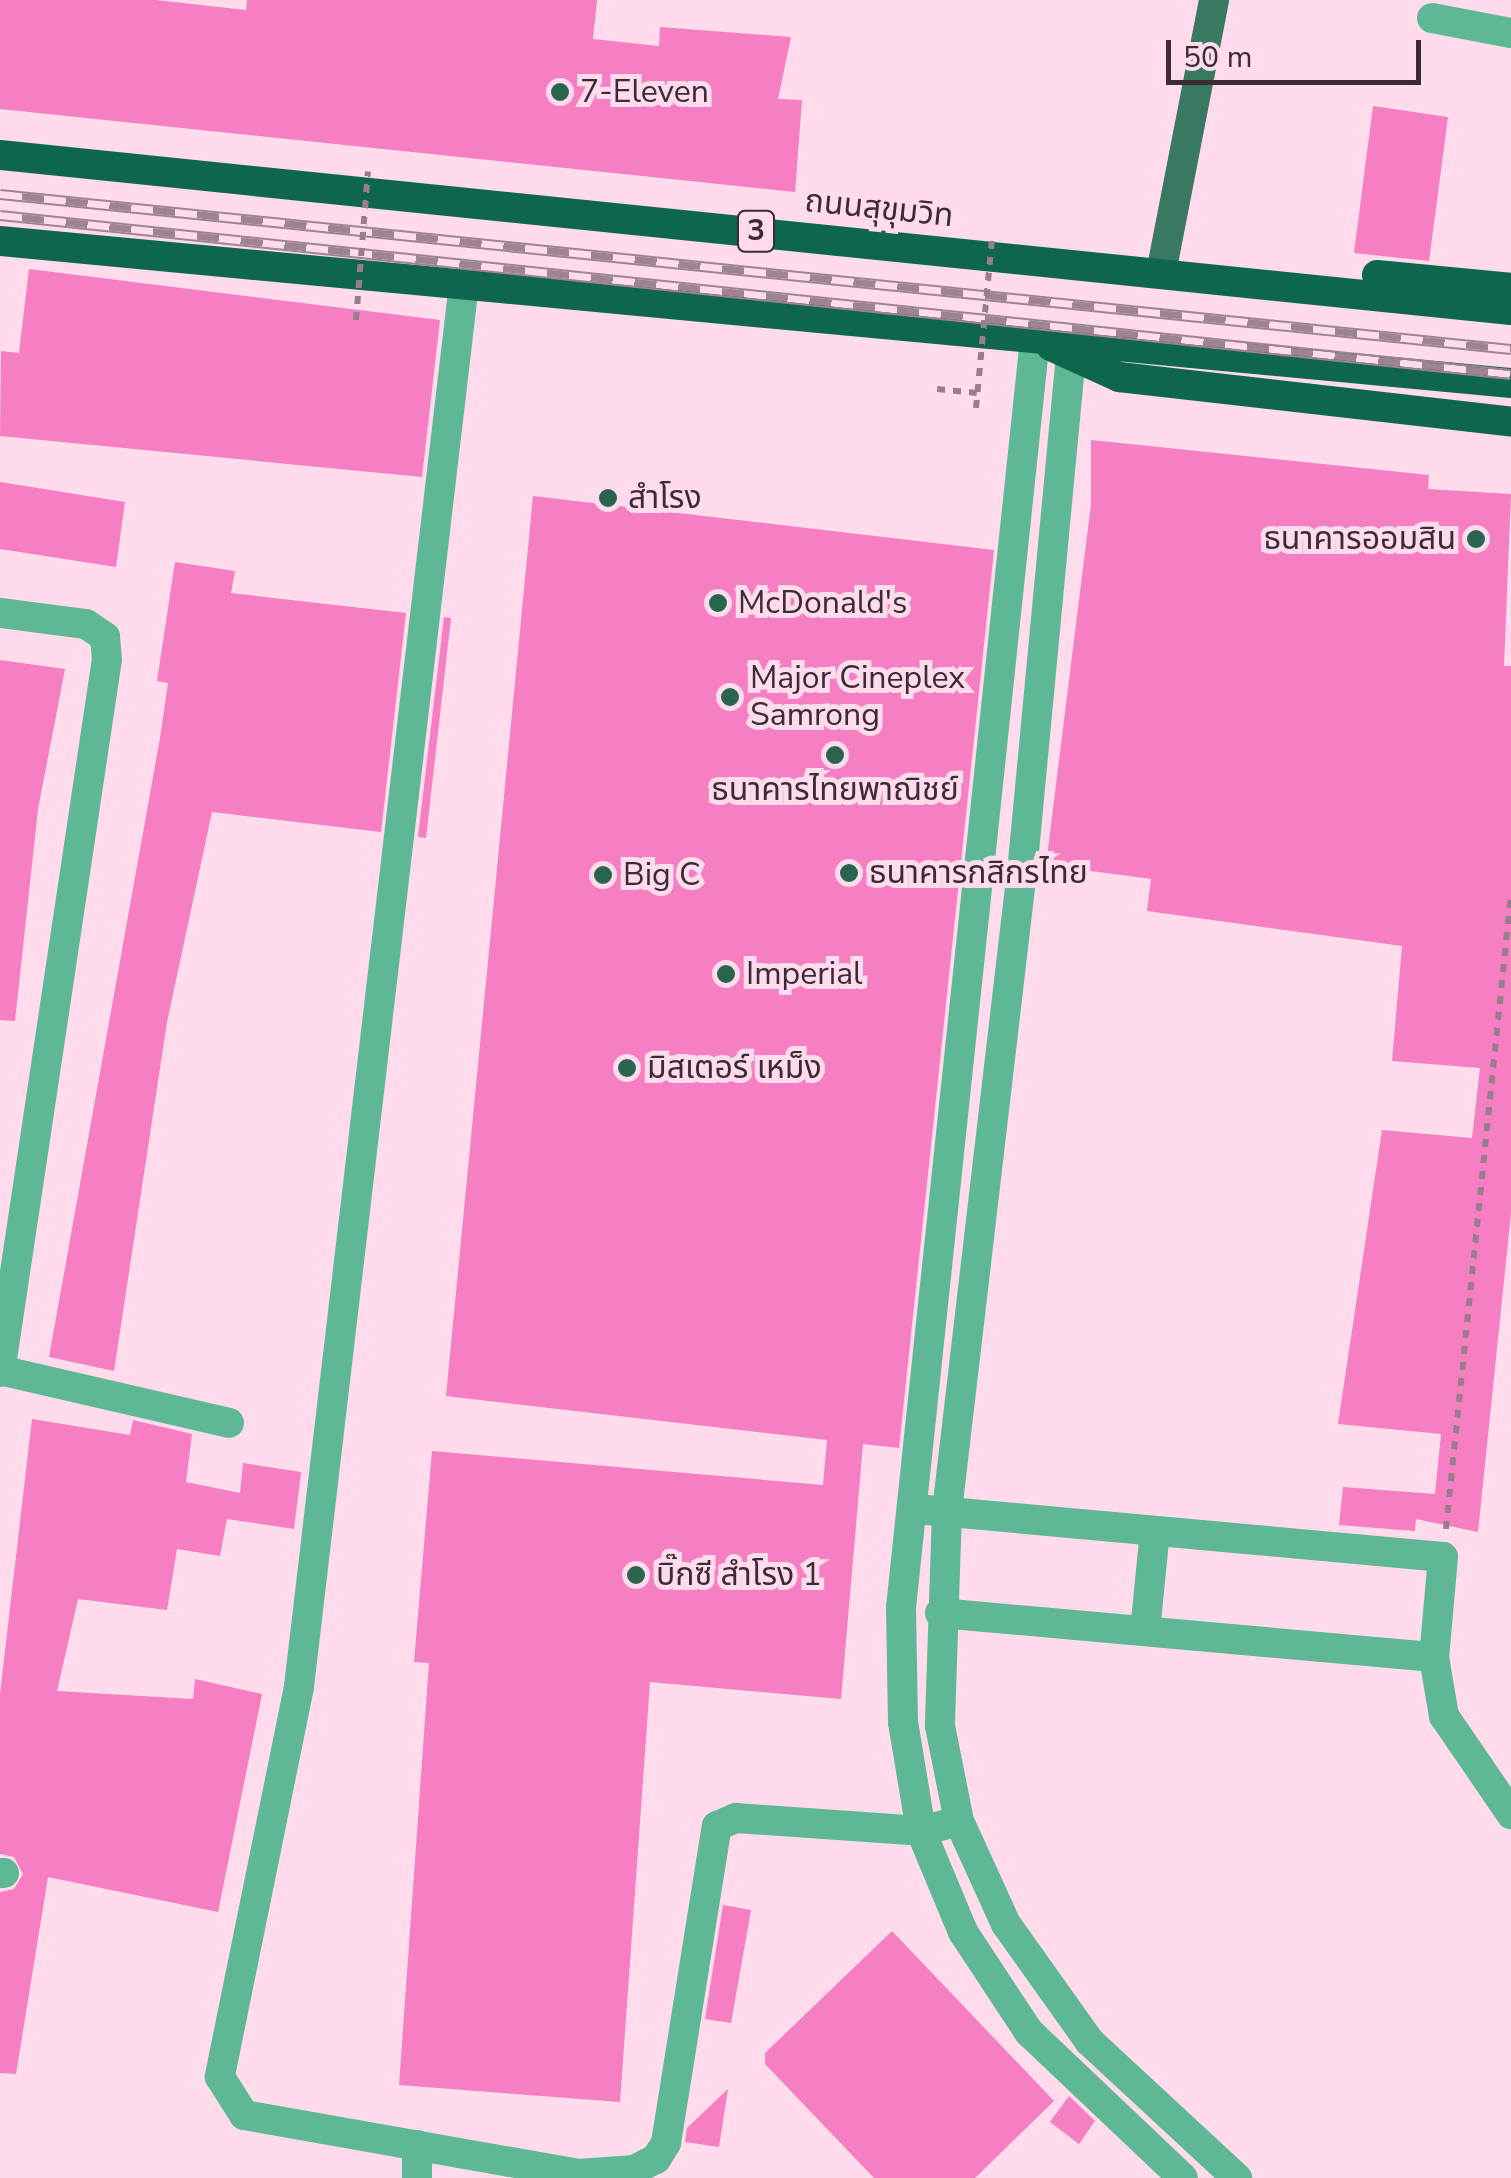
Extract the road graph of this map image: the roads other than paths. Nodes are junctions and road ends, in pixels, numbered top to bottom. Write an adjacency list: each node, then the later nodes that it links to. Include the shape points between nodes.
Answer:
1 (1214, 0): 6 (main road)
2 (1432, 18): 3 (street)
3 (1511, 33)
4 (0, 155): 6 (highway, ถนนสุขุมวิท / 3)
5 (0, 242): 7 (highway)
6 (1161, 272): 8 (highway, via 1228,261); 9 (highway, ถนนสุขุมวิท / 3)
7 (464, 284): 10 (highway); 30 (street, via 299,1687 220,2076 244,2116)
8 (1511, 288)
9 (1511, 310)
10 (1035, 339): 11 (highway); 12 (highway); 18 (street)
11 (1071, 355): 13 (highway, via 1119,377); 19 (street, via 1023,862)
12 (1511, 383)
13 (1511, 422)
14 (0, 613): 15 (street, via 86,624 105,637 107,659)
15 (14, 1207): 16 (street)
16 (0, 1371): 17 (street)
17 (228, 1423)
18 (914, 1509): 19 (street); 27 (street, via 901,1608 902,1722)
19 (948, 1511): 20 (street); 21 (street)
20 (1155, 1531): 22 (street); 23 (street, via 1443,1557)
21 (940, 1614): 22 (street); 26 (street, via 940,1726)
22 (1145, 1632): 23 (street)
23 (1434, 1658): 24 (street, via 1444,1716)
24 (1500, 1767): 25 (street)
25 (1511, 1814)
26 (959, 1821): 27 (street); 28 (street, via 1006,1924)
27 (921, 1831): 29 (street, via 962,1932 1029,2032); 32 (street, via 736,1818 717,1826 666,2143 656,2159 634,2170)
28 (1106, 2057): 29 (street); 35 (street)
29 (1081, 2080): 34 (street)
30 (418, 2145): 31 (street); 33 (street)
31 (498, 2166): 32 (street)
32 (578, 2176)
33 (417, 2178)
34 (1183, 2178)
35 (1237, 2178)

